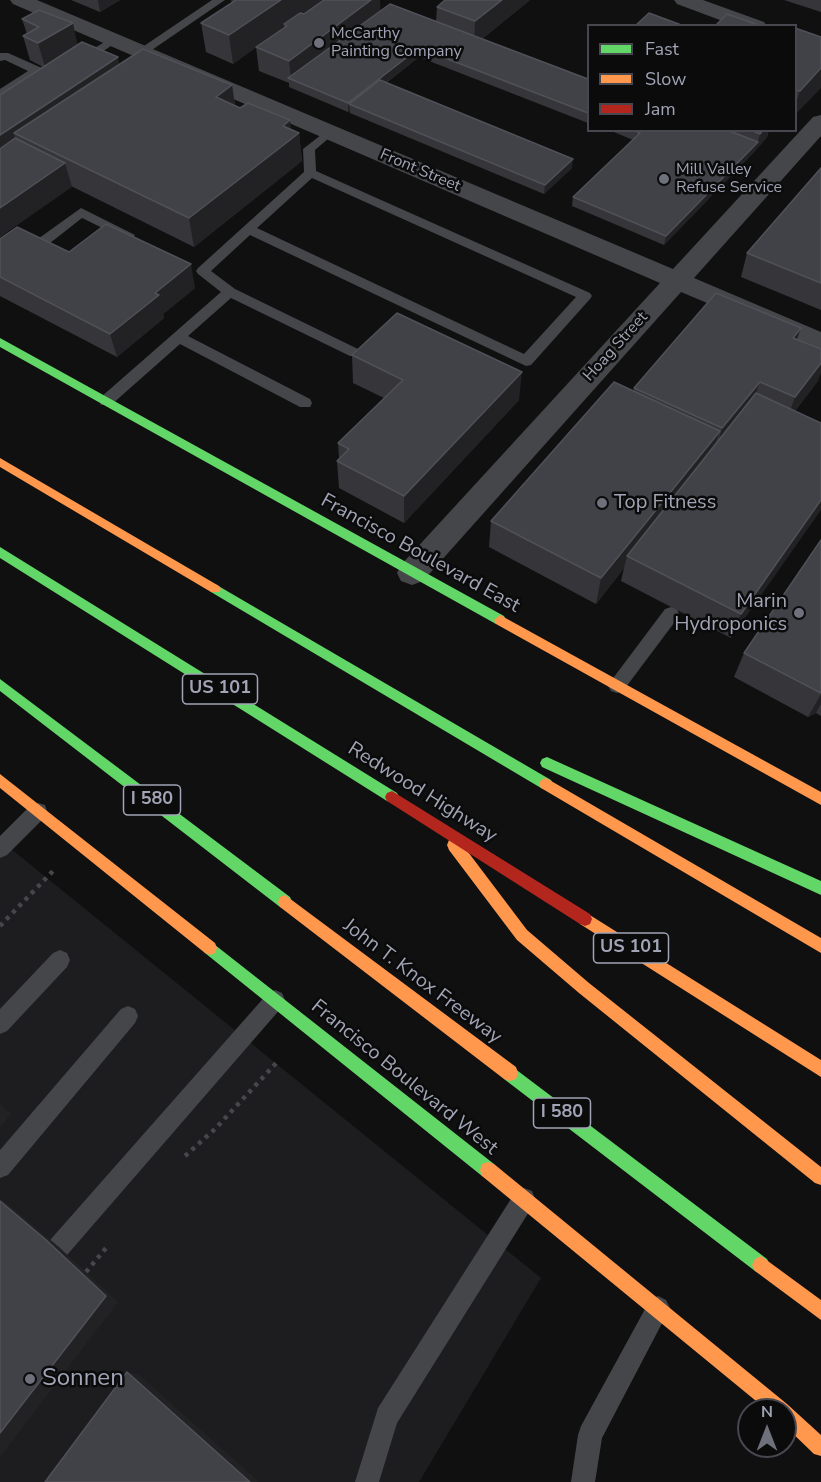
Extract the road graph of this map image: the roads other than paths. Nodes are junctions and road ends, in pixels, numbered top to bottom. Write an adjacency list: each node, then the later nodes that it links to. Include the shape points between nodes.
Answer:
1 (18, 0): 4 (street); 6 (street, Front Street)
2 (219, 0): 7 (lane)
3 (684, 0): 5 (street)
4 (0, 10)
5 (751, 24)
6 (113, 40): 7 (street, Front Street); 9 (lane, via 54,78)
7 (142, 52): 12 (street, Front Street)
8 (0, 58): 9 (lane, via 4,55)
9 (37, 70): 10 (lane)
10 (0, 94)
11 (821, 122): 17 (street, Hoag Street)
12 (330, 132): 13 (lane, via 309,149); 17 (street, Front Street)
13 (310, 173): 14 (lane); 14 (lane, via 585,296 526,361)
14 (250, 230): 18 (lane, via 197,268)
15 (142, 242): 16 (lane, via 81,212)
16 (40, 244)
17 (677, 280): 21 (street, Front Street); 27 (street, Hoag Street)
18 (230, 292): 19 (lane); 22 (lane)
19 (177, 336): 23 (lane); 24 (lane)
20 (0, 342): 23 (main road, Francisco Boulevard East)
21 (821, 342)
22 (355, 353)
23 (106, 401): 27 (main road, Francisco Boulevard East)
24 (305, 403)
25 (0, 462): 31 (main road)
26 (0, 552): 37 (main road, Redwood Highway / US 101)
27 (412, 573): 30 (main road, Francisco Boulevard East)
28 (671, 614): 30 (lane)
29 (0, 684): 51 (main road, John T. Knox Freeway / I 580)
30 (617, 686): 35 (main road, Francisco Boulevard East)
31 (386, 689): 32 (main road); 40 (main road)
32 (506, 744)
33 (538, 759): 39 (main road)
34 (0, 780): 36 (main road, Francisco Boulevard West)
35 (821, 799)
36 (38, 811): 38 (lane); 42 (main road, Francisco Boulevard West)
37 (440, 827): 45 (main road, Redwood Highway / US 101); 47 (main road, via 522,935)
38 (0, 849)
39 (821, 888)
40 (821, 946)
41 (60, 960): 44 (lane)
42 (275, 1000): 48 (main road, Francisco Boulevard West); 49 (lane)
43 (128, 1016): 46 (lane)
44 (0, 1024)
45 (821, 1069)
46 (0, 1167)
47 (821, 1177)
48 (524, 1199): 50 (main road, Francisco Boulevard West); 55 (lane, via 387,1417)
49 (59, 1247)
50 (658, 1308): 52 (main road, Francisco Boulevard West); 56 (lane, via 590,1435)
51 (821, 1311)
52 (767, 1398)
53 (797, 1425): 54 (main road)
54 (821, 1446)
55 (367, 1482)
56 (583, 1482)

